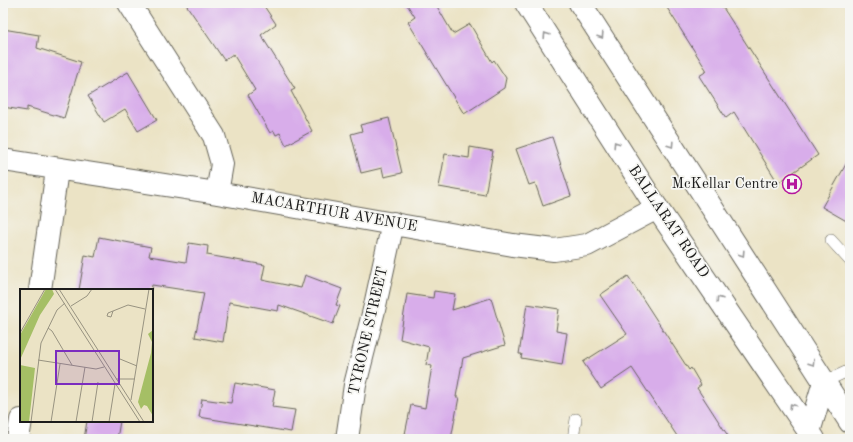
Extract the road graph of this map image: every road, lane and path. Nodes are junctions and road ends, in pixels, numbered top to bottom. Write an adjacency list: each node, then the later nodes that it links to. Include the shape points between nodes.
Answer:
1 (129, 3): 6 (main road, via 214,136 222,164)
2 (526, 3): 7 (main road, BALLARAT ROAD, one-way to 2)
3 (580, 3): 13 (main road, one-way to 13)
4 (3, 160): 5 (main road, MACARTHUR AVENUE)
5 (57, 170): 6 (main road, MACARTHUR AVENUE); 11 (main road)
6 (217, 192): 8 (main road, MACARTHUR AVENUE)
7 (657, 208): 8 (main road, MACARTHUR AVENUE, via 587,245 554,250); 17 (main road, BALLARAT ROAD, one-way to 7)
8 (393, 223): 19 (main road, TYRONE STREET, via 355,385)
9 (831, 240): 10 (lane)
10 (850, 261)
11 (40, 289)
12 (850, 370): 13 (lane)
13 (824, 382): 14 (main road); 17 (main road)
14 (848, 414): 17 (main road)
15 (576, 419): 20 (lane)
16 (21, 422): 18 (main road)
17 (810, 437)
18 (18, 439)
19 (347, 439)
20 (573, 439)

